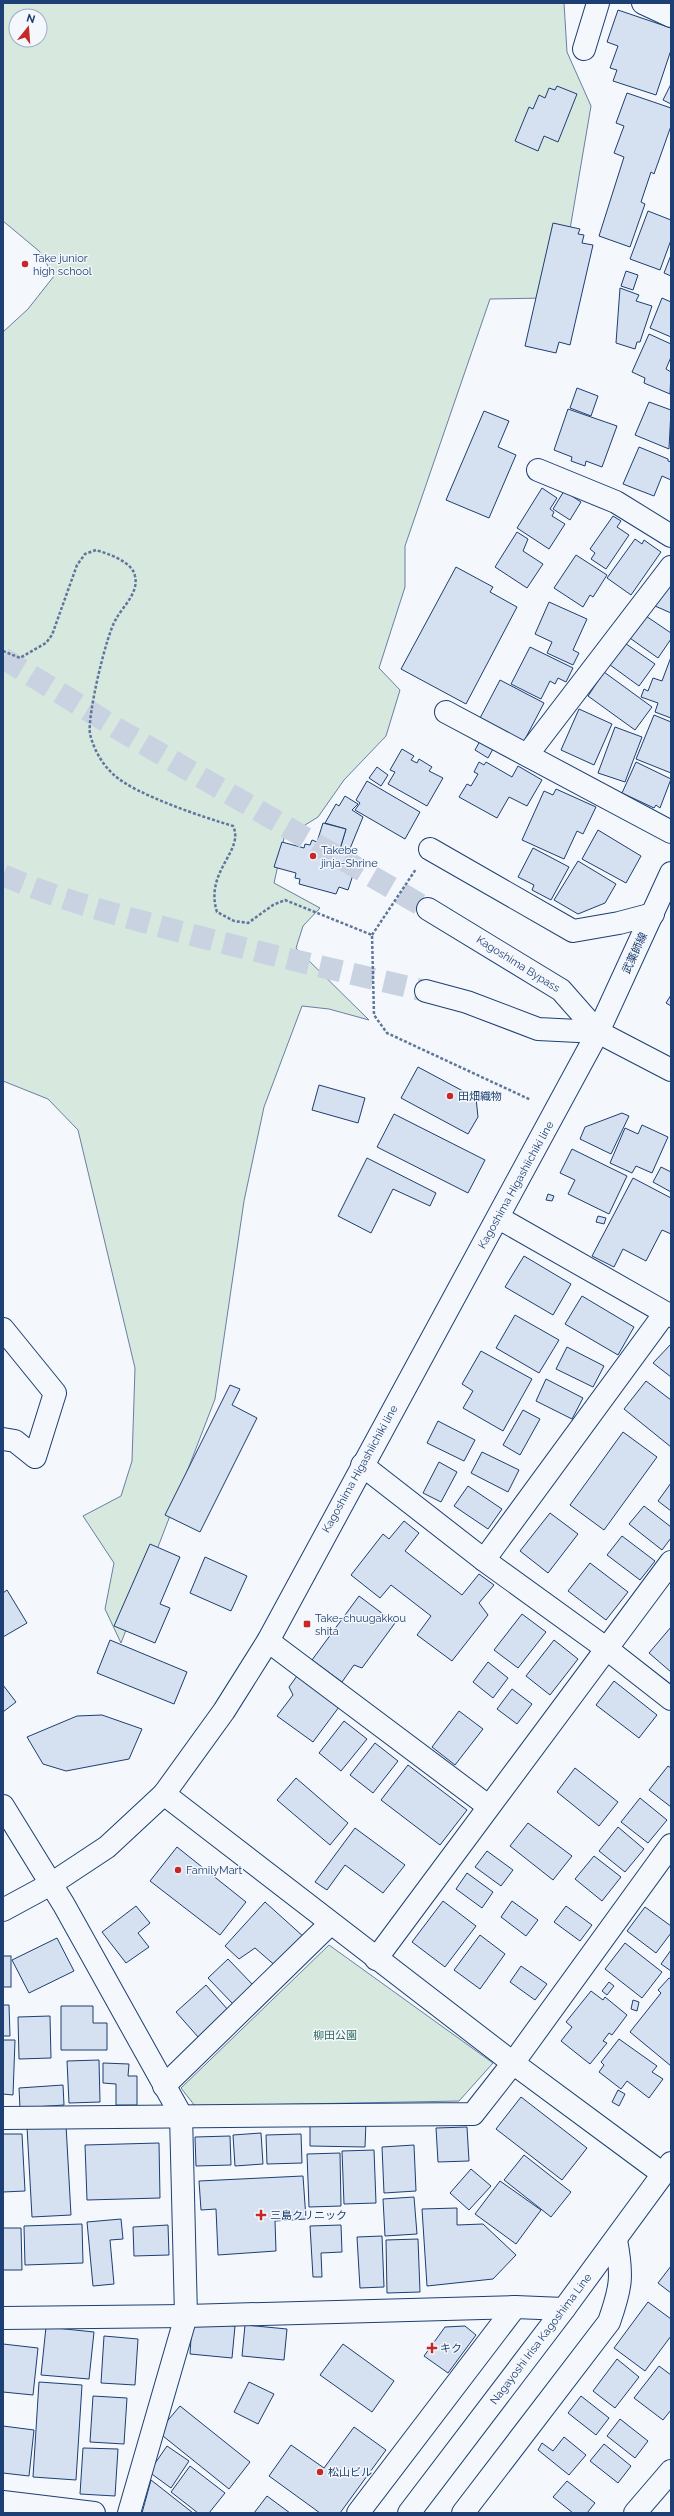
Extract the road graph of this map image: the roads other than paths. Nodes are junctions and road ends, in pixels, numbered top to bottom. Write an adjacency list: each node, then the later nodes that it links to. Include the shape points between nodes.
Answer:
1 (598, 3): 4 (main road)
2 (643, 3): 3 (main road)
3 (671, 16)
4 (584, 49)
5 (538, 470): 6 (main road, via 616,502)
6 (671, 536)
7 (671, 567): 9 (main road)
8 (446, 712): 9 (main road)
9 (527, 755): 10 (main road)
10 (671, 832)
11 (430, 849): 14 (main road, via 574,931)
12 (671, 873): 14 (main road, 武薬師線)
13 (428, 909): 16 (main road, Kagoshima Bypass, via 561,990)
14 (652, 914): 16 (main road, 武薬師線)
15 (426, 991): 16 (main road, via 467,1002 538,1029)
16 (598, 1032): 17 (main road); 18 (main road, Kagoshima Higashiichiki line)
17 (671, 1070)
18 (498, 1218): 19 (main road); 22 (main road, Kagoshima Higashiichiki line)
19 (668, 1315): 23 (main road)
20 (3, 1329): 21 (main road, via 55,1393 35,1457 15,1441)
21 (3, 1439)
22 (362, 1465): 23 (main road); 25 (main road, Kagoshima Higashiichiki line)
23 (484, 1560): 26 (main road)
24 (671, 1562): 26 (main road)
25 (268, 1641): 28 (main road, Kagoshima Higashiichiki line, via 224,1711); 30 (main road)
26 (607, 1649): 27 (main road); 30 (main road)
27 (671, 1699)
28 (164, 1794): 32 (main road, Kagoshima Higashiichiki line, via 107,1847); 34 (main road)
29 (3, 1806): 32 (main road)
30 (488, 1806): 35 (main road)
31 (671, 1845): 36 (main road)
32 (51, 1884): 33 (main road, Kagoshima Higashiichiki line); 37 (main road)
33 (3, 1910)
34 (330, 1924): 35 (main road); 37 (main road)
35 (376, 1959): 36 (main road)
36 (513, 2063): 38 (main road, via 473,2114); 40 (main road)
37 (164, 2086): 38 (main road)
38 (181, 2115): 39 (main road); 44 (main road)
39 (3, 2118)
40 (668, 2172): 41 (main road, Nagayoshi Irisa Kagoshima Line)
41 (616, 2240): 43 (main road, Nagayoshi Irisa Kagoshima Line); 52 (main road, via 621,2266 620,2290 609,2322)
42 (515, 2307): 43 (main road); 44 (main road); 50 (main road)
43 (564, 2309): 51 (main road, Nagayoshi Irisa Kagoshima Line)
44 (186, 2316): 45 (main road); 49 (main road)
45 (3, 2318)
46 (671, 2472): 53 (main road)
47 (3, 2502): 48 (main road)
48 (94, 2513)
49 (129, 2513)
50 (358, 2513)
51 (409, 2513)
52 (463, 2513)
53 (635, 2513)

